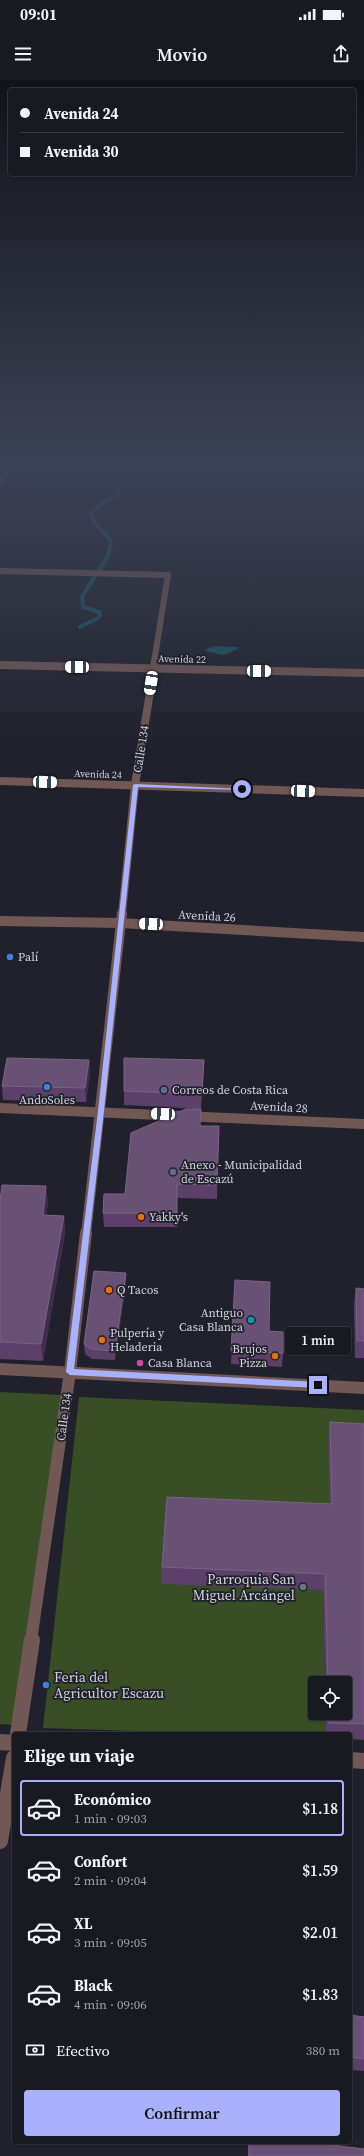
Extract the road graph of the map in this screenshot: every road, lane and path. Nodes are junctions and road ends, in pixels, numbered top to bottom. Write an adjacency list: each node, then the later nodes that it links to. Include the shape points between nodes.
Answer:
1 (0, 571): 3 (street, Calle 134, via 168,575)
2 (0, 665): 3 (street, Avenida 22)
3 (154, 669): 4 (street, Avenida 22); 6 (street, Calle 134)
4 (364, 673)
5 (0, 781): 6 (street, Avenida 24)
6 (135, 785): 7 (street, Avenida 24); 9 (street, Calle 134)
7 (364, 793)
8 (0, 921): 9 (street, Avenida 26)
9 (120, 923): 10 (street, Avenida 26); 12 (street, Calle 134)
10 (364, 936)
11 (0, 1108): 12 (street, Avenida 28)
12 (101, 1111): 13 (street, Avenida 28); 15 (street, Calle 134)
13 (364, 1124)
14 (0, 1369): 15 (street)
15 (70, 1372): 16 (street); 17 (street, Calle 134)
16 (364, 1388)
17 (18, 1732)
18 (0, 1742): 19 (street)
19 (12, 1743)
20 (352, 1760): 21 (street)
21 (364, 1761)
22 (12, 1770): 23 (street)
23 (0, 1841)

